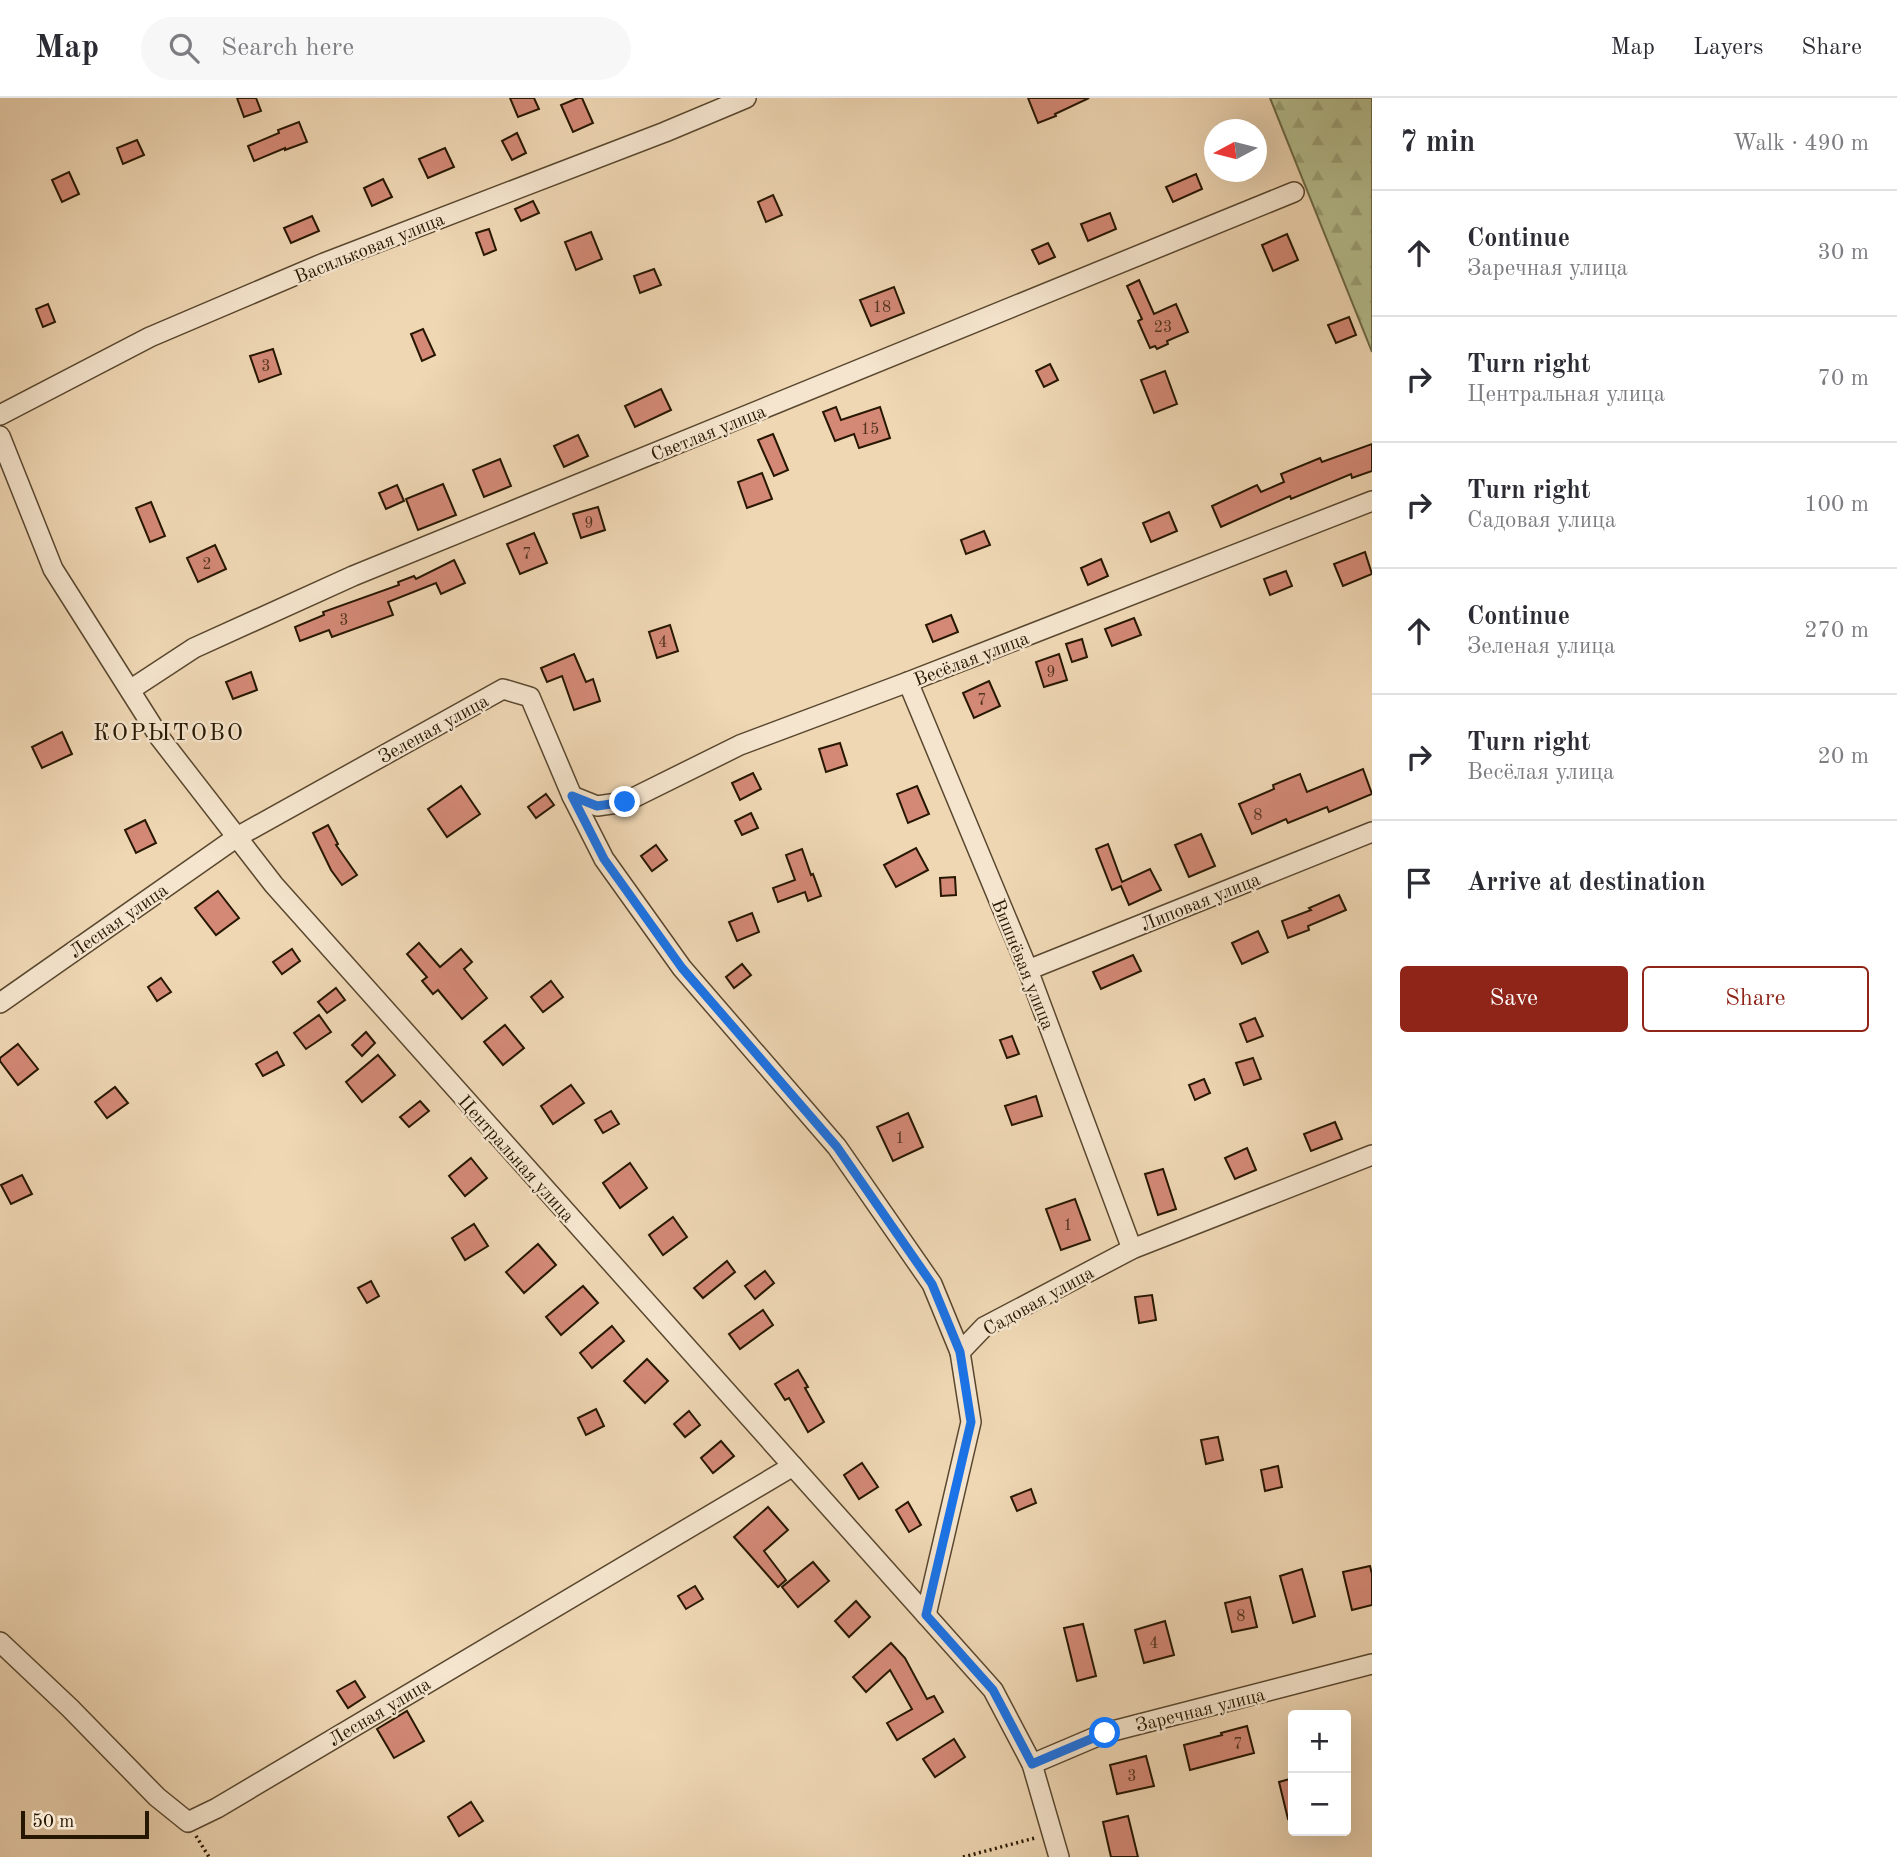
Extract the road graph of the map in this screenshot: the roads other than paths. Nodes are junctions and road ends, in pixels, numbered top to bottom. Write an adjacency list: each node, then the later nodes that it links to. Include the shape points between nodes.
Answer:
1 (746, 98): 3 (street, Васильковая улица, via 150,337)
2 (1294, 192): 7 (street, Светлая улица, via 353,576 194,648)
3 (0, 415)
4 (0, 436): 7 (street, Центральная улица, via 54,569)
5 (1372, 501): 6 (street, Весёлая улица)
6 (908, 682): 8 (street, Весёлая улица, via 740,745 625,802 597,806); 11 (street, Вишнёвая улица)
7 (130, 690): 10 (street, Центральная улица, via 160,738)
8 (572, 796): 10 (street, Зеленая улица, via 530,697 503,689); 15 (street, Зеленая улица, via 604,859 682,968 837,1147 893,1227 932,1284)
9 (1372, 832): 11 (street, Липовая улица)
10 (237, 837): 12 (street, Лесная улица); 16 (street, Центральная улица, via 283,895)
11 (1028, 970): 14 (street, Вишнёвая улица)
12 (0, 1003)
13 (1372, 1154): 14 (street, Садовая улица)
14 (1132, 1249): 15 (street, Садовая улица, via 985,1326)
15 (960, 1352): 17 (street, via 971,1422)
16 (793, 1466): 17 (street, Центральная улица); 18 (street, Лесная улица, via 188,1822)
17 (926, 1615): 20 (street, Центральная улица, via 993,1690)
18 (0, 1642)
19 (1372, 1664): 20 (street, Заречная улица, via 1105,1733)
20 (1032, 1764): 21 (street, Центральная улица)
21 (1059, 1857)

